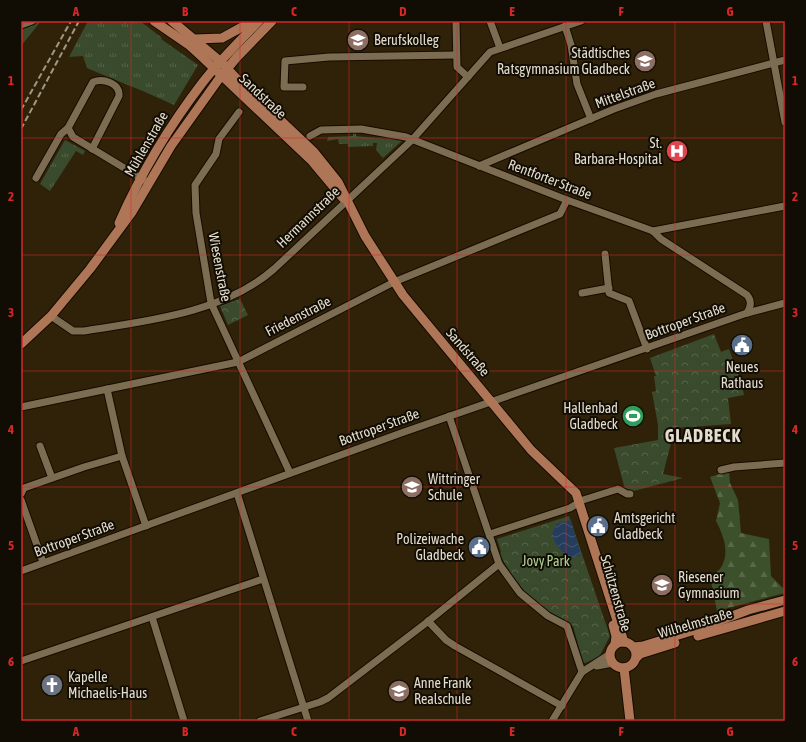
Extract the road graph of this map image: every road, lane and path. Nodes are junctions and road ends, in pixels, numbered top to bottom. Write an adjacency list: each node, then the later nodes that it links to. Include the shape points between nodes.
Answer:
1 (32, 21): 11 (street)
2 (154, 21): 19 (main road, Sandstraße, via 189,45)
3 (172, 21): 13 (main road, Sandstraße)
4 (253, 21): 13 (main road, via 222,38)
5 (258, 21): 18 (main road)
6 (272, 21): 18 (main road)
7 (456, 21): 15 (street)
8 (490, 21): 14 (street)
9 (582, 21): 12 (street, Hermannstraße)
10 (766, 21): 17 (street)
11 (21, 24)
12 (565, 26): 14 (street, Hermannstraße); 23 (street, via 571,45 577,84)
13 (195, 39): 18 (main road, Sandstraße)
14 (500, 48): 20 (street, Hermannstraße, via 490,52)
15 (456, 55): 20 (street, via 457,67); 21 (street, via 329,57 284,61 284,87)
16 (785, 60): 17 (street, Mittelstraße)
17 (773, 63): 23 (street, Mittelstraße, via 656,94); 24 (street)
18 (224, 65): 19 (main road, Mühlenstraße); 32 (main road, Sandstraße, via 314,152 338,182)
19 (217, 73): 31 (main road, Mühlenstraße, via 181,112); 32 (main road, Sandstraße, via 312,161 338,194)
20 (468, 77): 27 (street, Hermannstraße)
21 (303, 87)
22 (239, 112): 40 (street, Wiesenstraße, via 219,140 212,161 195,186 196,214)
23 (591, 119): 29 (street, Mittelstraße)
24 (785, 122)
25 (68, 128): 28 (street, via 73,137); 28 (street, via 93,82 100,79 116,86 119,96); 30 (street, via 61,134)
26 (310, 136): 27 (street, Rentforter Straße, via 321,130 361,129)
27 (412, 140): 29 (street, Rentforter Straße); 32 (street, Hermannstraße)
28 (92, 149): 31 (street)
29 (479, 166): 33 (street, Rentforter Straße)
30 (36, 178)
31 (146, 181): 43 (main road, Mühlenstraße, via 112,239)
32 (346, 200): 37 (main road, Sandstraße); 40 (street, Hermannstraße, via 260,281 245,290)
33 (566, 200): 35 (street, Rentforter Straße); 37 (street, Friedenstraße, via 560,214)
34 (785, 206): 35 (street)
35 (653, 231): 42 (street, Rentforter Straße, via 661,239 747,295 750,306)
36 (605, 254): 38 (street)
37 (394, 282): 46 (street, Friedenstraße); 48 (main road, Sandstraße)
38 (609, 288): 39 (street); 45 (street, via 609,293 629,301)
39 (582, 293)
40 (211, 303): 43 (street, Hermannstraße, via 179,314 84,331 73,331); 46 (street, Wiesenstraße)
41 (785, 303): 42 (street, Bottroper Straße)
42 (747, 313): 45 (street, Bottroper Straße)
43 (50, 316): 44 (main road)
44 (21, 344)
45 (647, 349): 48 (street, Bottroper Straße)
46 (238, 362): 47 (street, Friedenstraße); 55 (street, Wiesenstraße)
47 (107, 389): 49 (street, Friedenstraße); 52 (street)
48 (492, 401): 50 (street, Bottroper Straße); 61 (main road, Schützenstraße, via 532,450 576,493)
49 (21, 407)
50 (449, 416): 55 (street, Bottroper Straße); 63 (street)
51 (40, 446): 56 (street)
52 (122, 456): 56 (street); 62 (street)
53 (785, 463): 54 (street, via 739,466)
54 (721, 470)
55 (290, 472): 57 (street, Bottroper Straße)
56 (52, 478): 58 (street, via 24,488)
57 (237, 493): 62 (street, Bottroper Straße); 67 (street)
58 (21, 494)
59 (630, 494): 61 (street, via 618,489)
60 (21, 500): 64 (street)
61 (577, 504): 63 (street); 72 (main road, Schützenstraße); 73 (main road, Schützenstraße, via 616,636)
62 (146, 526): 64 (street, Bottroper Straße)
63 (490, 534): 65 (street)
64 (43, 562): 66 (street, Bottroper Straße)
65 (500, 564): 71 (street); 79 (street, via 520,593 548,616 567,626)
66 (21, 571)
67 (264, 580): 70 (street); 81 (street)
68 (785, 600): 74 (main road, Wilhelmstraße, via 748,610 698,630)
69 (785, 611): 75 (main road, Wilhelmstraße)
70 (152, 617): 77 (street); 82 (street)
71 (428, 622): 80 (street, via 455,646); 81 (street, via 333,695)
72 (624, 642): 73 (main road); 74 (main road)
73 (615, 644): 76 (main road)
74 (634, 647): 75 (main road)
75 (637, 656): 78 (main road, via 633,664)
76 (611, 658): 78 (main road, via 619,667); 79 (street)
77 (21, 661)
78 (624, 668): 86 (main road)
79 (582, 672): 80 (street)
80 (562, 706): 85 (street)
81 (304, 708): 83 (street); 84 (street)
82 (184, 721)
83 (260, 721)
84 (308, 721)
85 (552, 721)
86 (630, 721)

